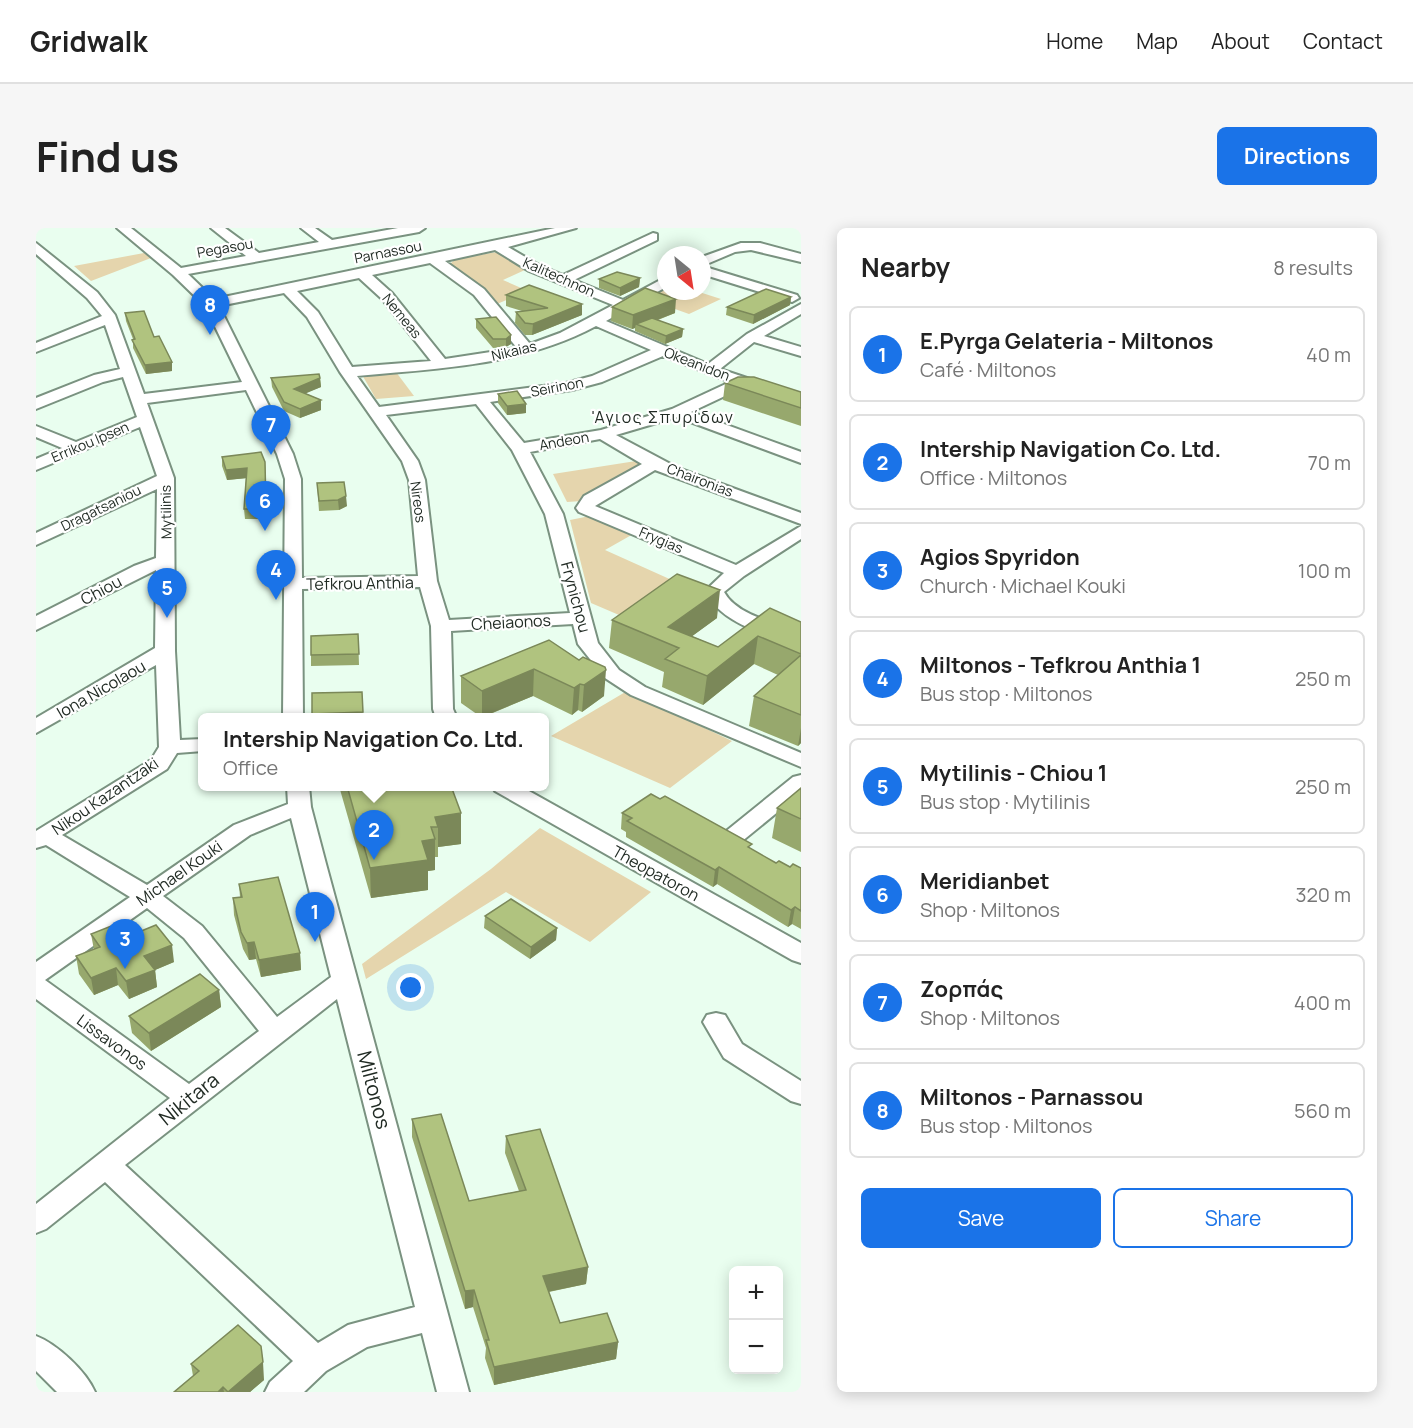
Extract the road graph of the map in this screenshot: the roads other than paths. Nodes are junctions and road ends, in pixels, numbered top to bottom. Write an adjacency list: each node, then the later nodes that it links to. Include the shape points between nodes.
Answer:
1 (123, 228): 16 (street)
2 (217, 228): 12 (street)
3 (307, 228): 9 (street)
4 (367, 228): 7 (street)
5 (419, 228): 7 (street, Pegasou)
6 (564, 229): 10 (street, Parnassou)
7 (379, 235): 9 (street, Pegasou)
8 (653, 237): 19 (street)
9 (329, 244): 12 (street, Pegasou)
10 (497, 246): 15 (street, Parnassou); 19 (street, Kalitechnon)
11 (36, 247): 26 (street, Mytilinis, via 92,295)
12 (257, 258): 16 (street, Pegasou)
13 (711, 258): 14 (street, via 746,245)
14 (801, 258)
15 (432, 259): 17 (street, Parnassou); 30 (street, via 480,292)
16 (178, 272): 23 (street)
17 (361, 273): 21 (street, Parnassou); 33 (street, Nemeas, via 387,296)
18 (711, 273): 22 (street)
19 (563, 280): 24 (street, Kalitechnon)
20 (657, 286): 24 (street, Nikaias)
21 (287, 288): 23 (street, Parnassou); 36 (street, Nireos, via 313,315)
22 (801, 302)
23 (212, 304): 38 (street)
24 (624, 305): 27 (street, Nikaias)
25 (801, 308): 28 (street)
26 (110, 318): 29 (street); 35 (street, Mytilinis)
27 (595, 321): 30 (street, Nikaias); 31 (street, Okeanidon)
28 (752, 337): 32 (street); 34 (street)
29 (40, 342)
30 (528, 350): 33 (street, Nikaias)
31 (662, 351): 34 (street, Okeanidon); 40 (street, Seirinon, via 597,379 567,387)
32 (801, 352)
33 (440, 362): 36 (street, Nikaias)
34 (709, 370): 37 (street, Okeanidon)
35 (128, 372): 39 (street, Mytilinis); 42 (street, via 99,378)
36 (347, 372): 43 (street, Nireos)
37 (742, 382): 41 (street, Okeanidon); 44 (street, Andeon)
38 (251, 385): 39 (street); 60 (street, via 293,479)
39 (140, 399): 45 (street, Mytilinis)
40 (480, 399): 43 (street, Seirinon); 49 (street, Frynichou)
41 (801, 401)
42 (36, 404)
43 (375, 412): 59 (street, Nireos, via 410,461 417,480)
44 (678, 412): 47 (street, Andeon); 50 (street)
45 (145, 419): 48 (street, Errikou Ipsen); 53 (street, Mytilinis)
46 (36, 431): 48 (street)
47 (603, 434): 49 (street, Andeon); 51 (street, Chaironias)
48 (75, 448): 52 (street, Errikou Ipsen)
49 (520, 449): 61 (street, Frynichou, via 554,514)
50 (801, 458)
51 (656, 463): 54 (street, Chaironias); 58 (street, Frygias, via 590,500 585,508)
52 (36, 465)
53 (166, 478): 56 (street, Dragatsaniou); 57 (street, Mytilinis)
54 (801, 519)
55 (801, 531): 58 (street)
56 (36, 540)
57 (167, 560): 62 (street, Chiou); 65 (street, Mytilinis)
58 (737, 572): 64 (street, via 714,591 716,600 743,616)
59 (428, 581): 60 (street, Tefkrou Anthia); 63 (street, Nireos)
60 (292, 584): 66 (street)
61 (581, 618): 63 (street, Cheiaonos); 71 (street, Frynichou, via 588,644 612,674 638,691)
62 (36, 624)
63 (441, 626): 67 (street, Nireos)
64 (801, 638)
65 (165, 651): 68 (street, Iona Nicolaou); 70 (street, Mytilinis)
66 (293, 713)
67 (445, 713)
68 (40, 719)
69 (198, 745): 70 (street)
70 (170, 747): 76 (street, Nikou Kazantzaki, via 159,764)
71 (801, 761)
72 (801, 782): 75 (street)
73 (509, 791): 78 (street, Theopatoron)
74 (299, 797): 77 (street, Michael Kouki, via 242,830); 80 (street, Miltonos)
75 (733, 837)
76 (41, 838): 77 (street)
77 (147, 896): 79 (street, Michael Kouki); 83 (street, via 192,932)
78 (801, 954)
79 (36, 974)
80 (344, 980): 83 (street, Nikitara); 88 (street, Miltonos)
81 (36, 986): 85 (street, Lissavonos)
82 (716, 1022): 84 (street, via 733,1051)
83 (274, 1032): 85 (street, Nikitara)
84 (801, 1094)
85 (189, 1098): 86 (street, Nikitara)
86 (107, 1166): 87 (street, Nikitara); 90 (street)
87 (36, 1221)
88 (434, 1316): 90 (street, via 359,1335); 93 (street, Miltonos)
89 (36, 1350): 91 (street)
90 (315, 1361): 92 (street)
91 (79, 1392)
92 (280, 1392)
93 (453, 1392)

